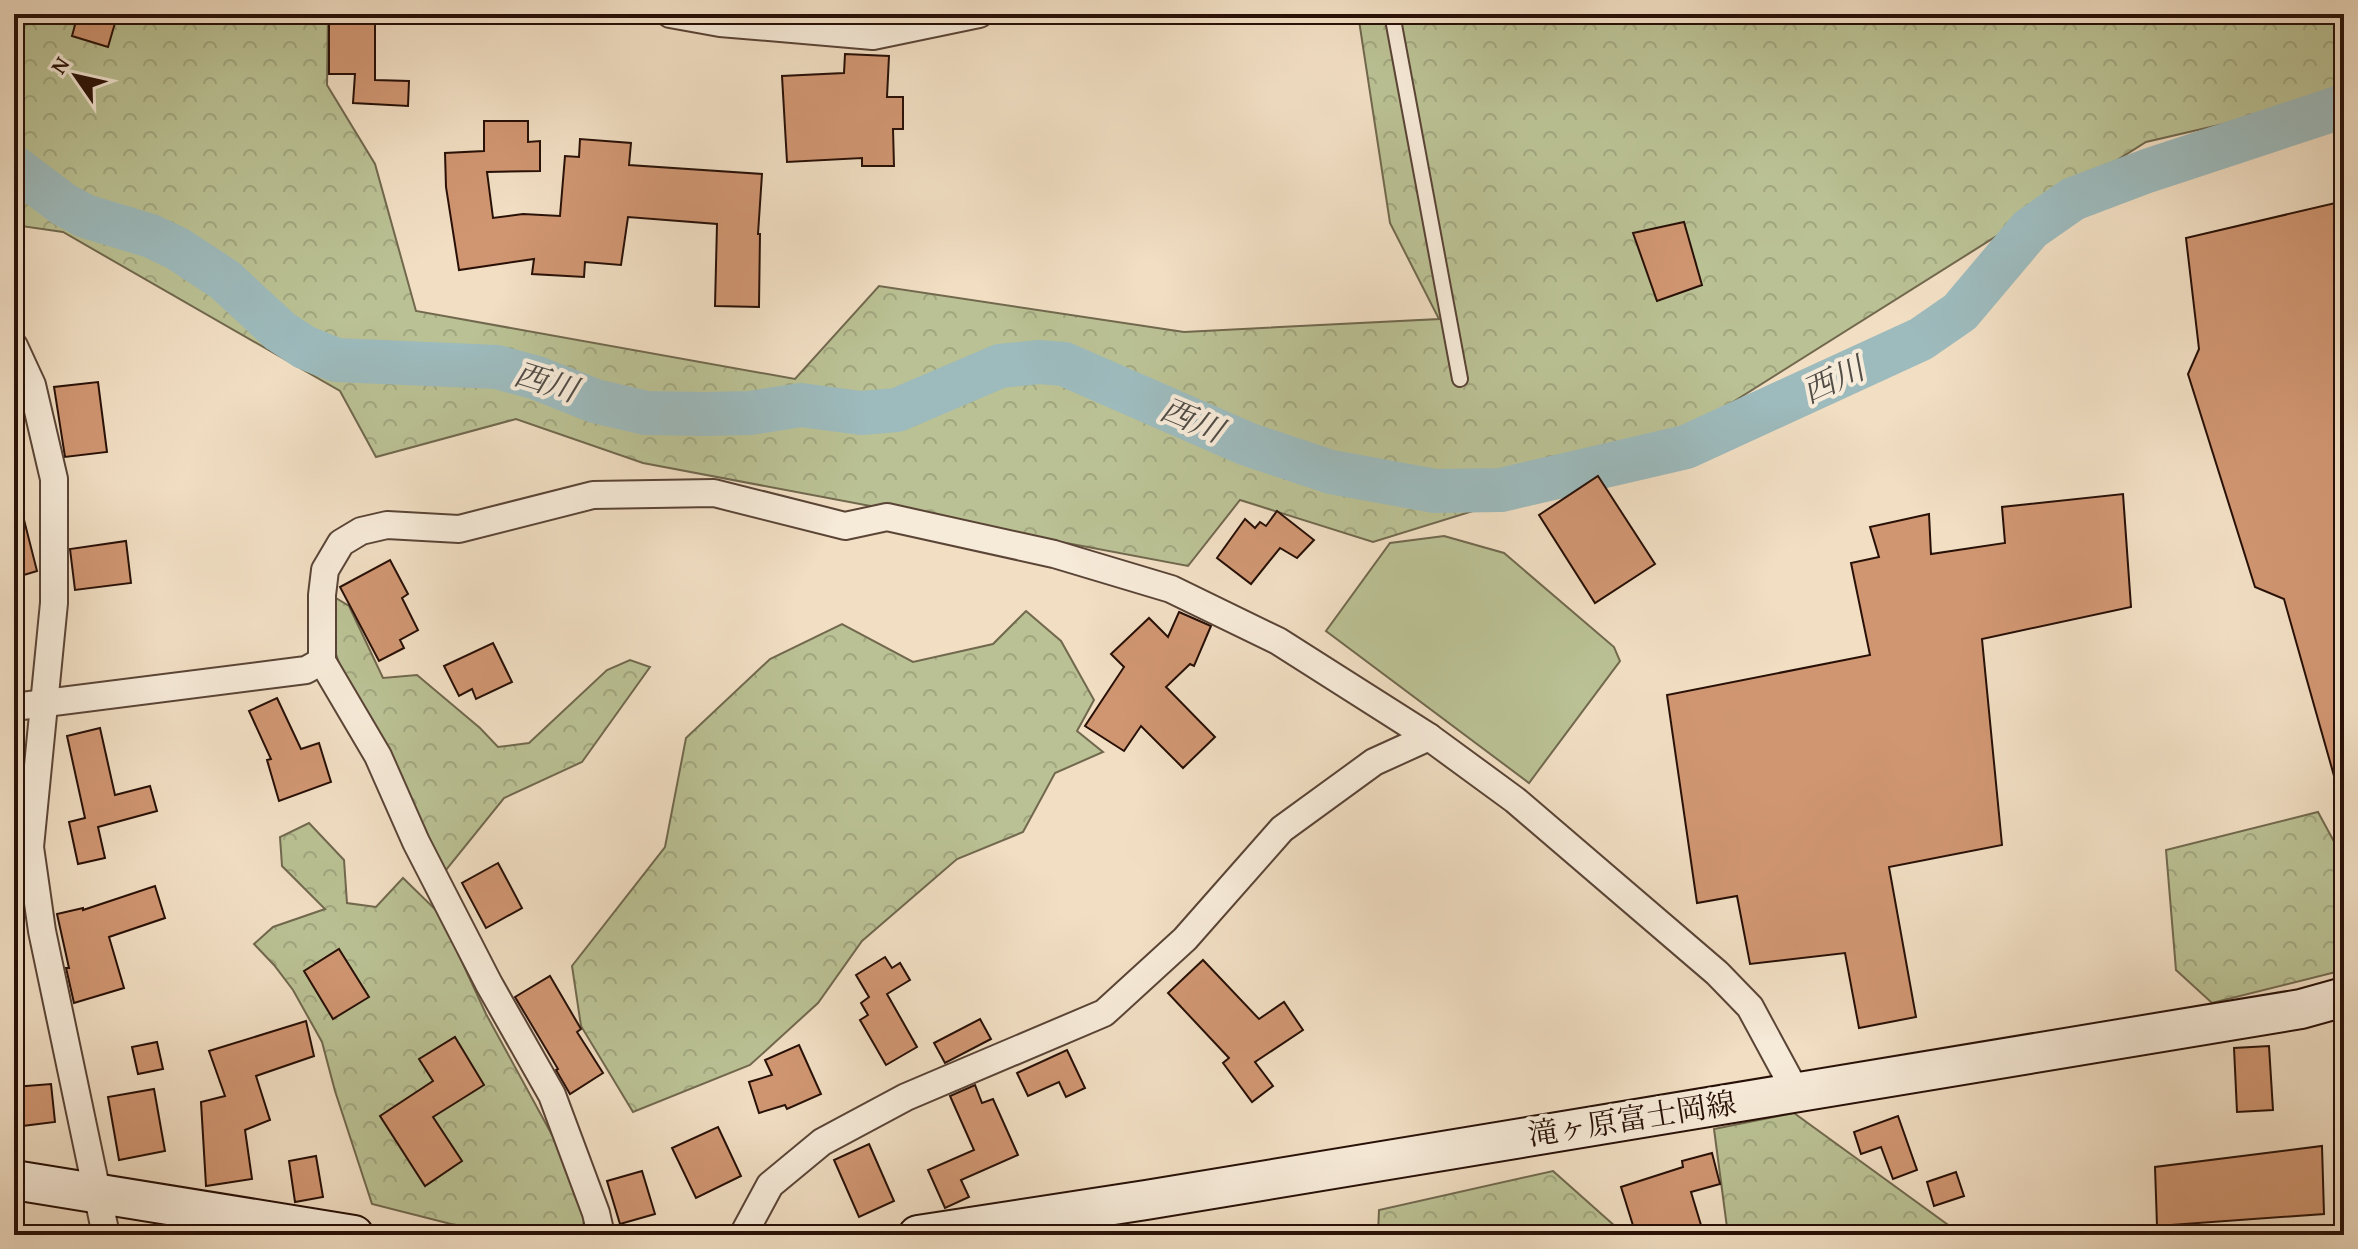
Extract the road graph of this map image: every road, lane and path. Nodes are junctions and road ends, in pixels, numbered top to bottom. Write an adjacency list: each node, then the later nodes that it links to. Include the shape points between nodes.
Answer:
1 (670, 14): 2 (street, via 873,36)
2 (979, 14)
3 (1392, 14): 5 (lane)
4 (14, 346): 7 (street, via 32,385 54,479 54,603)
5 (1460, 379)
6 (322, 661): 7 (street, via 306,670); 9 (street, via 325,570 341,543 361,531 387,525 459,529 593,495 714,493 845,526 887,517 960,531 1171,589 1278,641); 16 (street, via 378,756 423,856 552,1095)
7 (42, 705): 8 (street); 13 (street, via 30,847 42,931)
8 (14, 707)
9 (1429, 737): 11 (street, via 1515,800 1717,973 1750,1007); 17 (street, via 1374,762 1282,829 1185,939 1104,1013 906,1097 822,1142 770,1185)
10 (2344, 997): 11 (main road, 滝ヶ原富士岡線, via 2301,1009)
11 (1796, 1092): 18 (main road, 滝ヶ原富士岡線)
12 (14, 1180): 13 (main road)
13 (98, 1194): 14 (street); 15 (main road)
14 (106, 1235)
15 (354, 1235)
16 (601, 1235)
17 (743, 1235)
18 (918, 1235)

